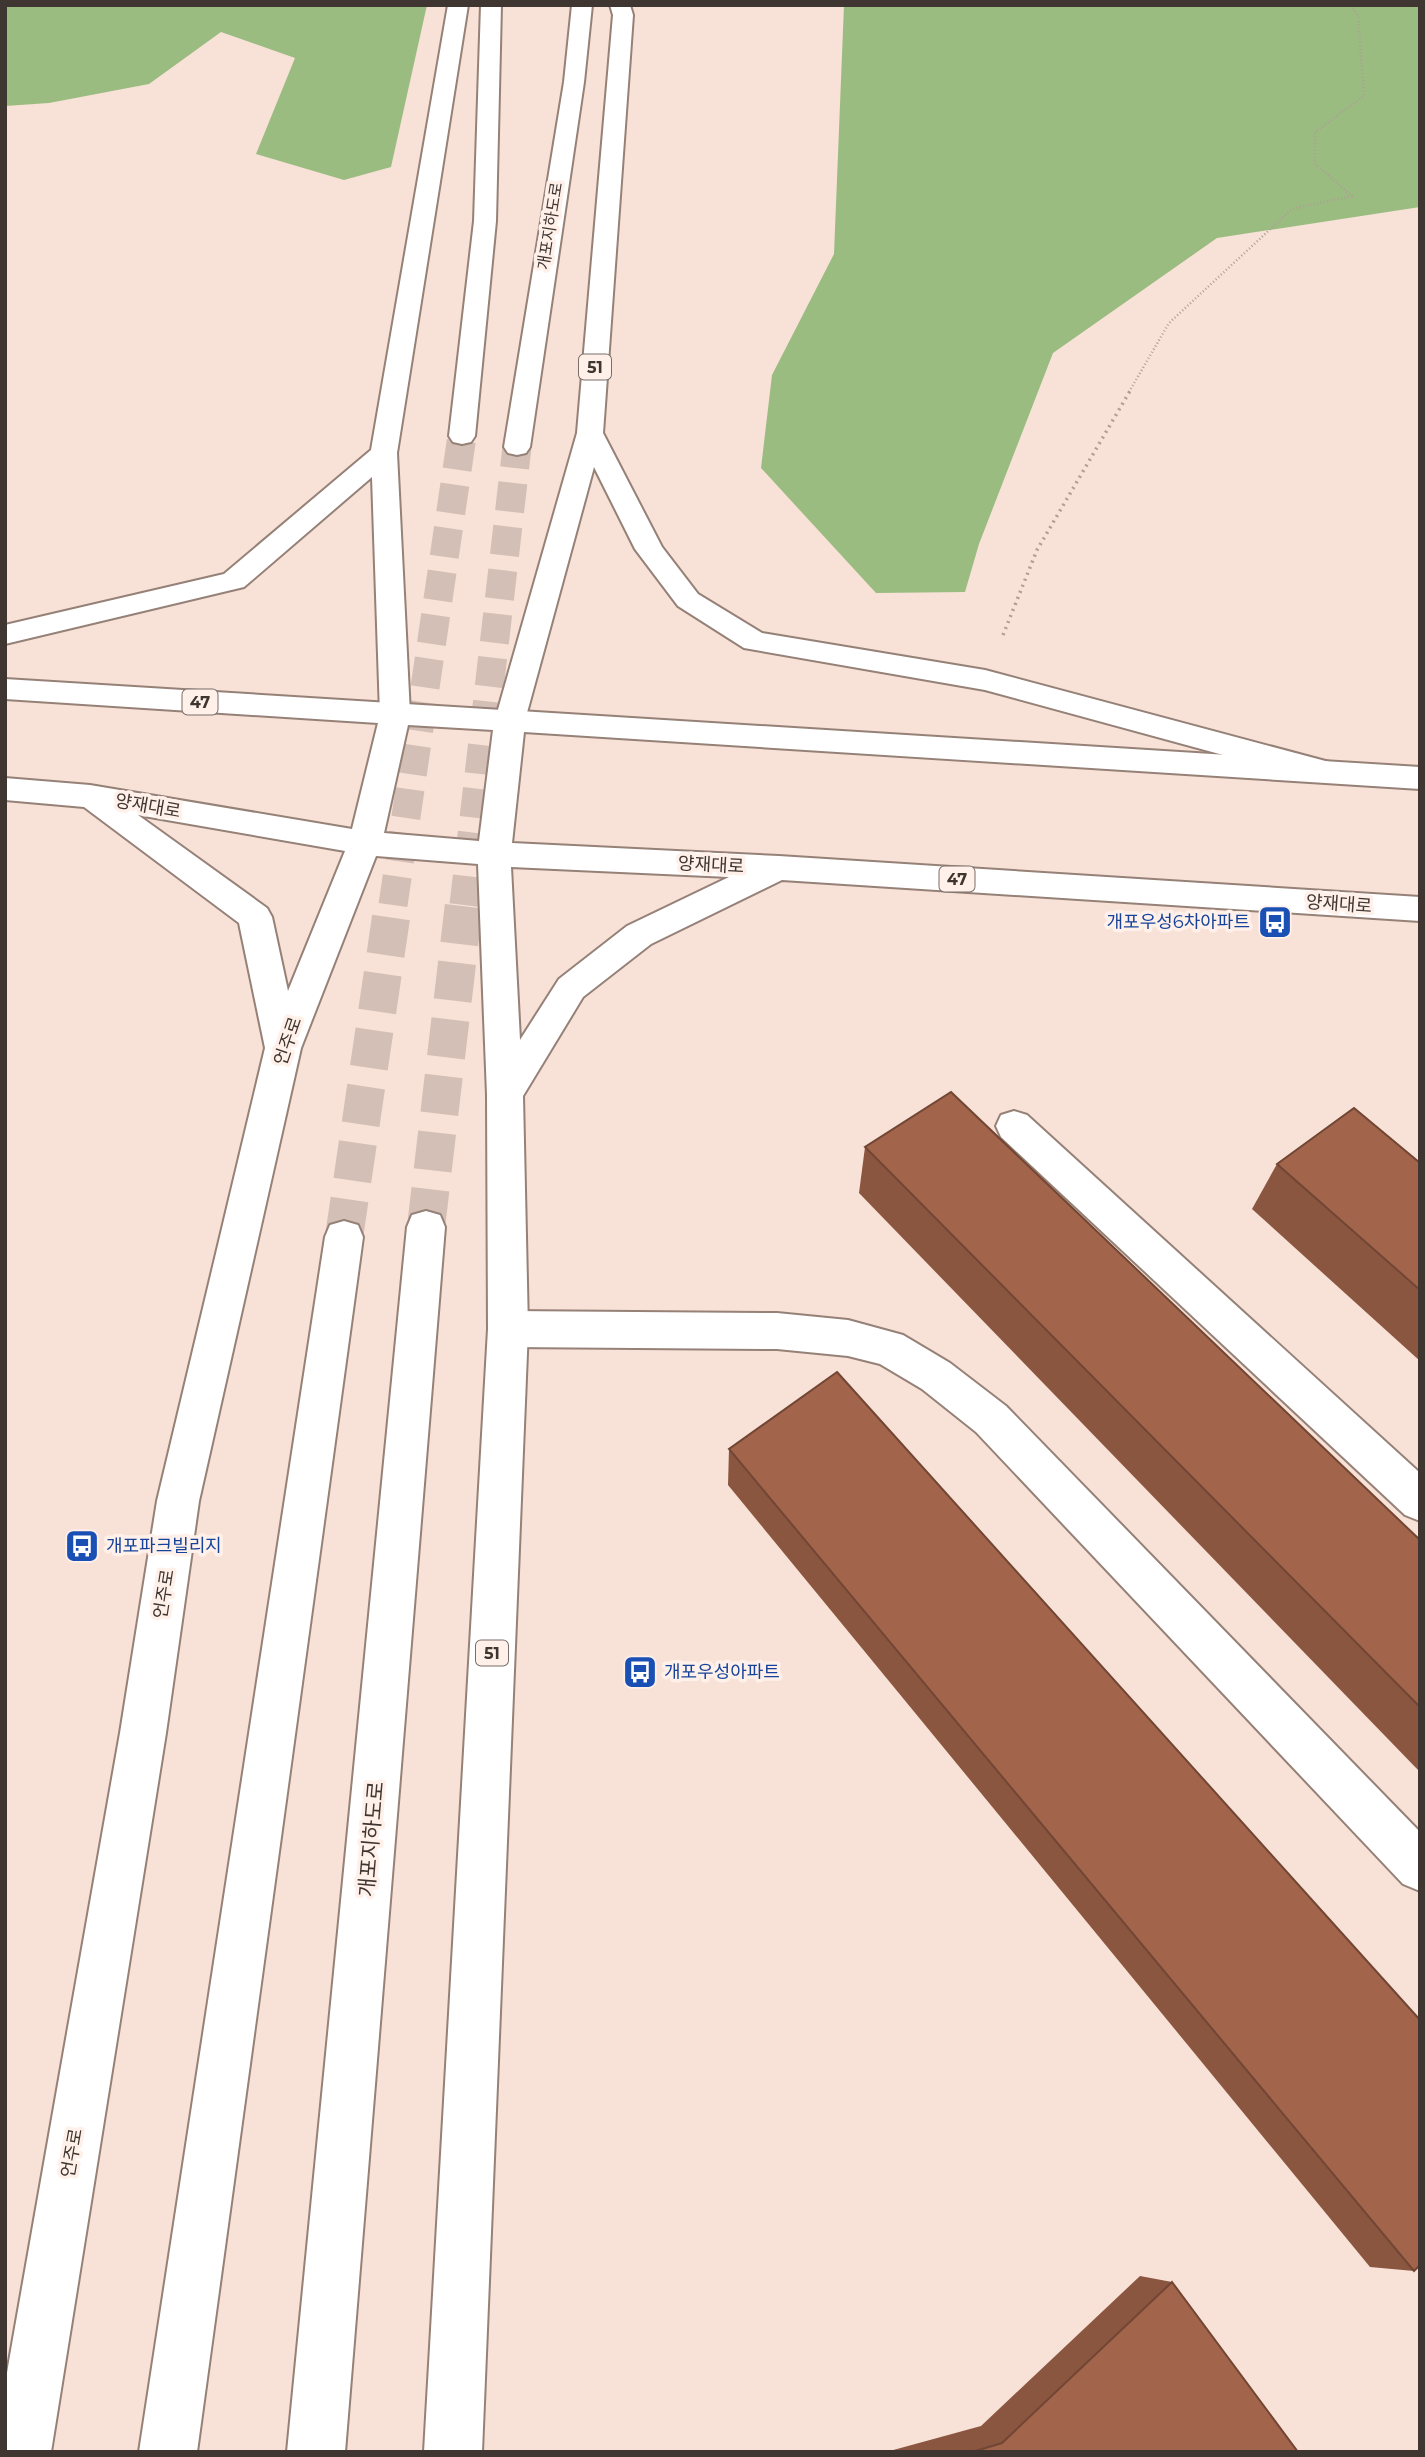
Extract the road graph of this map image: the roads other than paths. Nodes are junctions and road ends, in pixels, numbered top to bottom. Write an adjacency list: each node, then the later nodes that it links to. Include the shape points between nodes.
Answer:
1 (457, 5): 8 (main road, 언주로)
2 (491, 5): 6 (main road, via 485,221)
3 (582, 5): 7 (main road, 개포지하도로)
4 (620, 5): 5 (main road, 51, via 623,15)
5 (590, 433): 12 (main road, 51); 13 (main road, via 649,549 688,600 754,641 985,680)
6 (462, 436)
7 (517, 447)
8 (384, 453): 9 (main road, via 234,581); 11 (main road, 언주로)
9 (5, 635)
10 (5, 689): 11 (main road, 47)
11 (395, 715): 12 (main road, 47); 17 (main road, 언주로)
12 (510, 720): 13 (main road, 47); 18 (main road, 51)
13 (1322, 771): 14 (main road, 47)
14 (1420, 778)
15 (5, 789): 16 (main road, 양재대로 / 47)
16 (90, 796): 17 (main road, 양재대로 / 47); 21 (main road, via 255,917)
17 (365, 842): 18 (main road, 양재대로 / 47); 21 (main road, 언주로)
18 (494, 854): 19 (main road, 양재대로 / 47); 22 (main road, 51)
19 (779, 868): 20 (main road, 양재대로 / 47); 22 (main road, via 639,934 571,988)
20 (1420, 909)
21 (283, 1048): 29 (main road, 언주로, via 178,1500)
22 (505, 1094): 26 (main road, 51)
23 (1014, 1125): 27 (main road)
24 (426, 1227): 31 (main road, 개포지하도로)
25 (344, 1237): 30 (main road)
26 (508, 1329): 28 (main road, via 777,1332 848,1338 889,1348 936,1376 991,1419); 32 (main road, 51)
27 (1420, 1501)
28 (1420, 1867)
29 (22, 2452)
30 (168, 2452)
31 (316, 2452)
32 (453, 2452)

